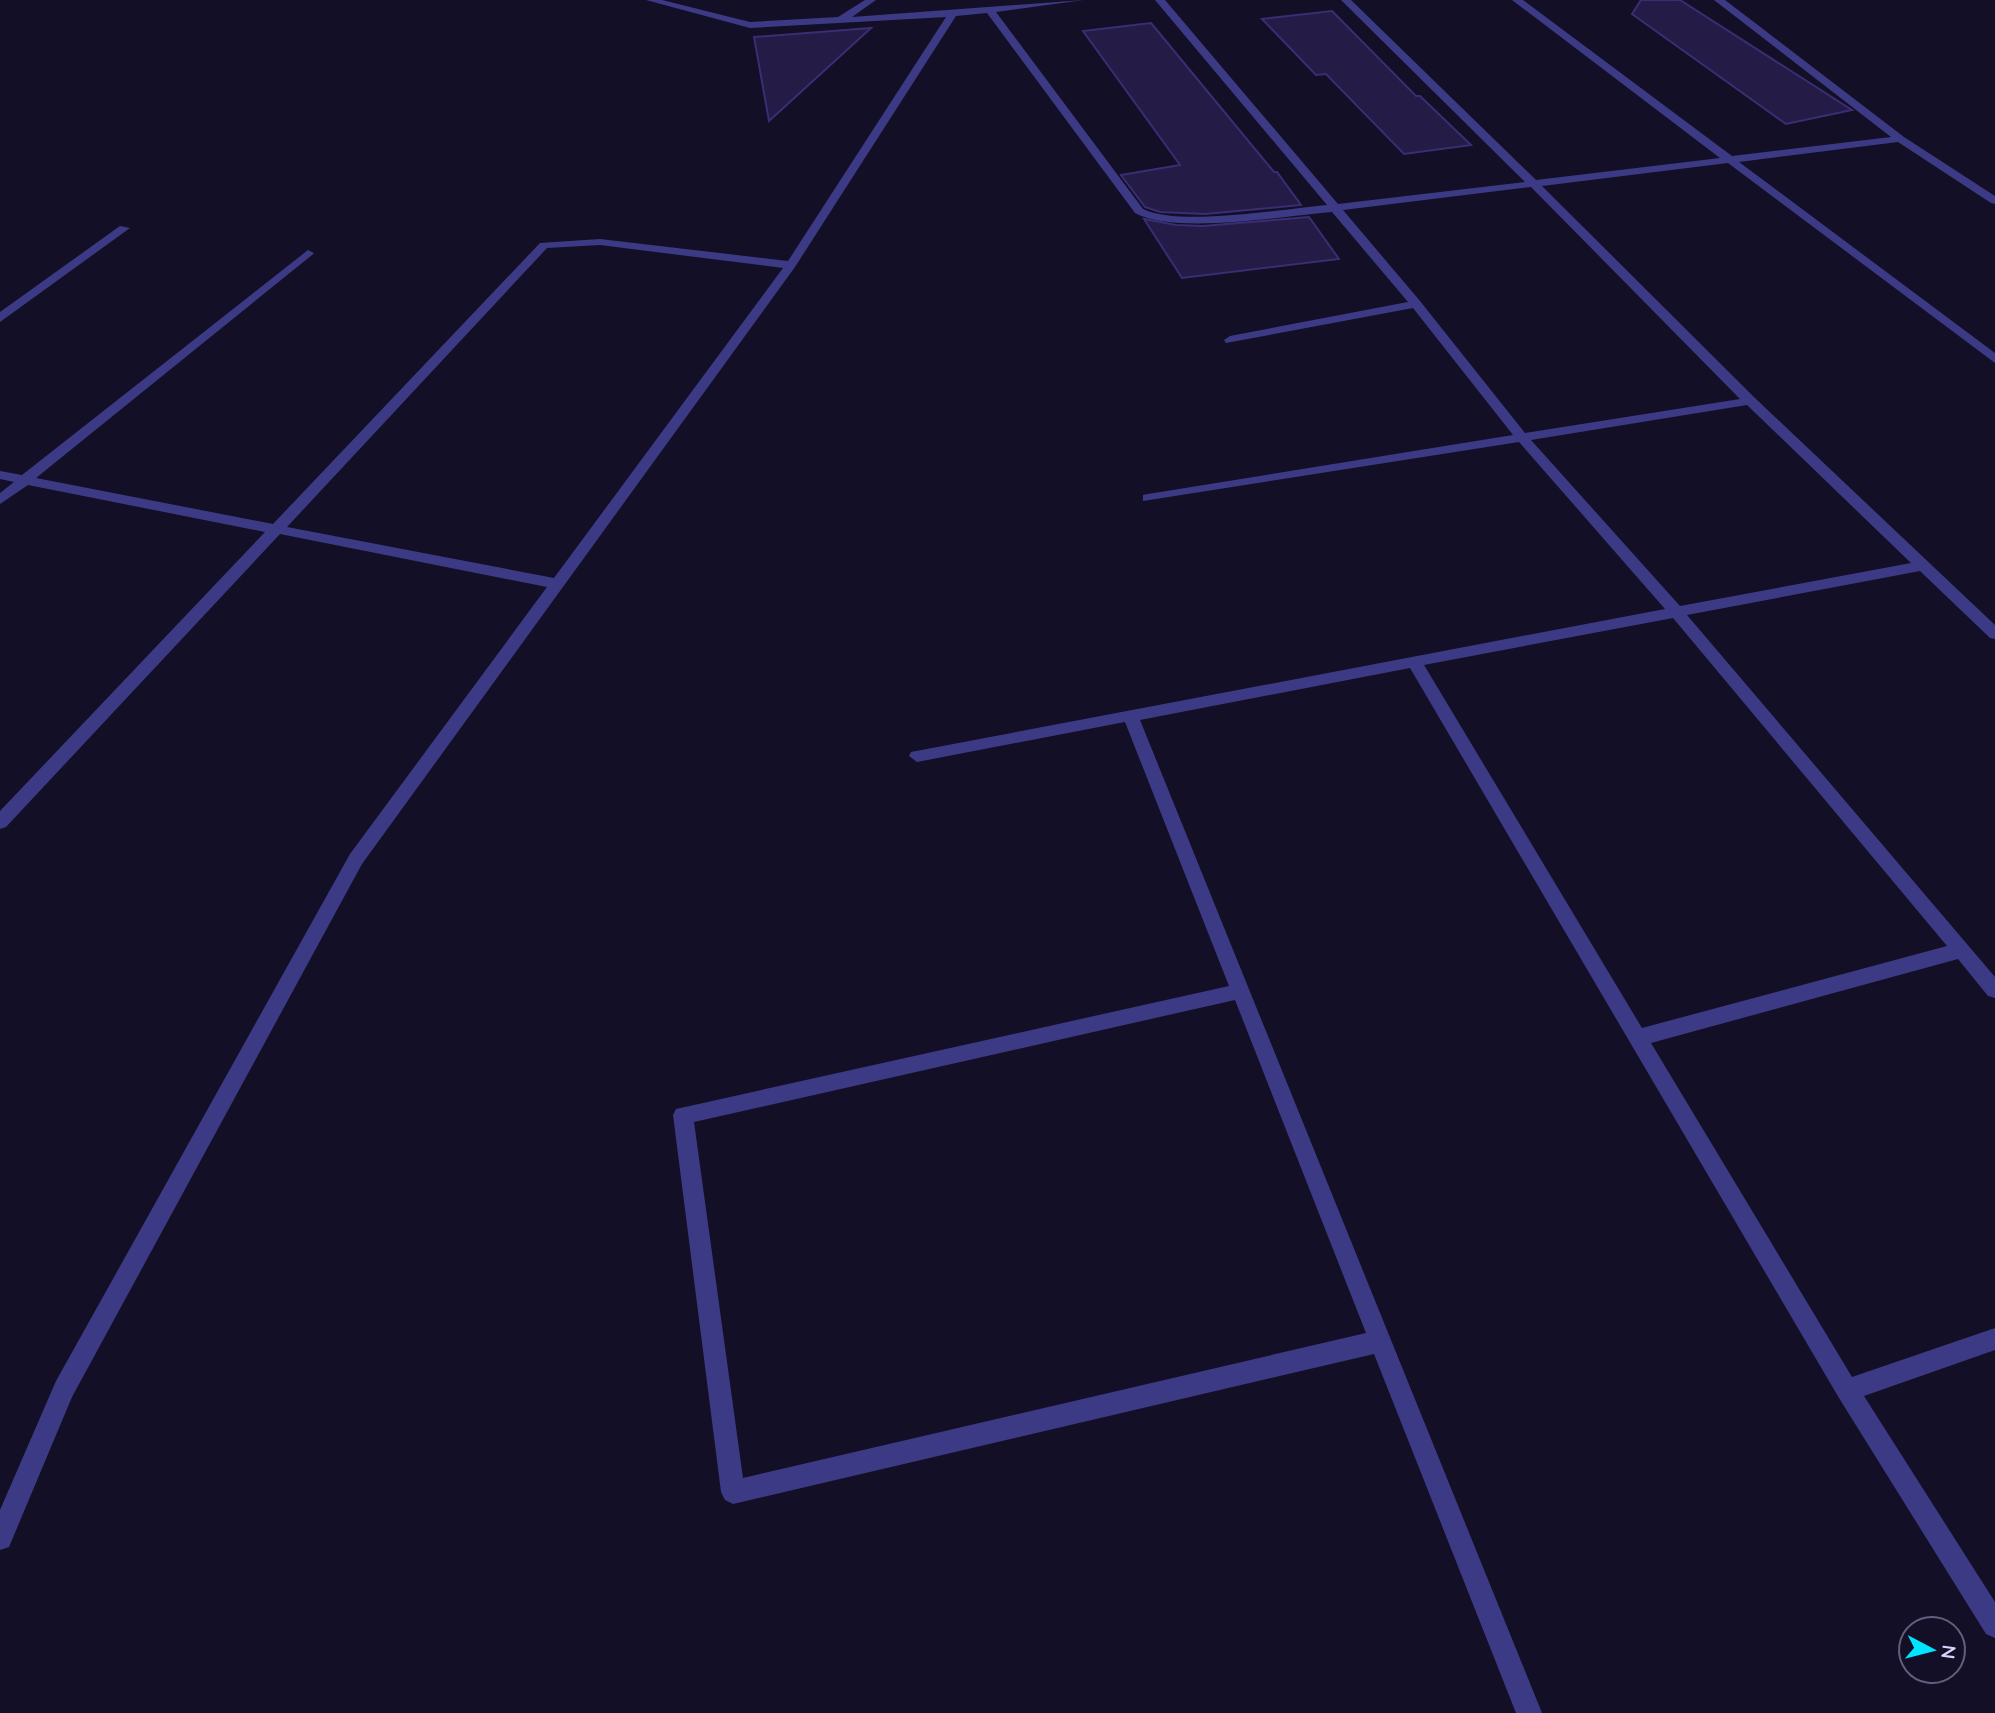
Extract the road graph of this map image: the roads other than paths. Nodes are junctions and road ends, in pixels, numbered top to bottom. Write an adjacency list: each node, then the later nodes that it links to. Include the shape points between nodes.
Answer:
1 (652, 0): 10 (street, via 750,25)
2 (871, 0): 10 (street)
3 (1079, 0): 8 (street)
4 (1160, 0): 15 (street)
5 (1346, 0): 13 (street)
6 (1517, 0): 12 (street)
7 (1719, 0): 11 (street)
8 (990, 10): 9 (street); 15 (street, via 1139,211 1153,218 1182,221)
9 (953, 14): 10 (street); 18 (street)
10 (839, 20)
11 (1900, 139): 12 (street); 14 (street)
12 (1730, 160): 13 (street); 22 (street)
13 (1534, 184): 15 (street); 23 (street)
14 (1995, 201)
15 (1335, 208): 19 (street)
16 (124, 228): 20 (street)
17 (308, 253): 26 (street)
18 (791, 265): 29 (street, via 600,242 544,245); 31 (street)
19 (1416, 304): 21 (street); 24 (street)
20 (0, 318)
21 (1230, 340)
22 (1995, 359)
23 (1750, 401): 24 (street); 30 (street)
24 (1522, 438): 27 (street); 32 (street)
25 (0, 475): 26 (street)
26 (22, 481): 28 (street); 29 (street)
27 (1148, 498)
28 (0, 500)
29 (277, 528): 31 (street); 37 (street)
30 (1924, 565): 32 (street); 33 (street)
31 (557, 584): 45 (street, via 356,859 64,1390)
32 (1676, 612): 34 (street); 38 (street)
33 (1995, 634)
34 (1413, 662): 35 (street); 41 (street)
35 (1130, 715): 36 (street); 39 (street)
36 (917, 756)
37 (0, 822)
38 (1962, 950): 40 (street); 41 (street)
39 (1241, 990): 43 (street); 43 (street, via 683,1115 733,1493)
40 (1995, 990)
41 (1637, 1038): 44 (street)
42 (1995, 1339): 44 (street)
43 (1381, 1341): 47 (street)
44 (1847, 1390): 46 (street)
45 (0, 1538)
46 (1995, 1625)
47 (1529, 1713)

